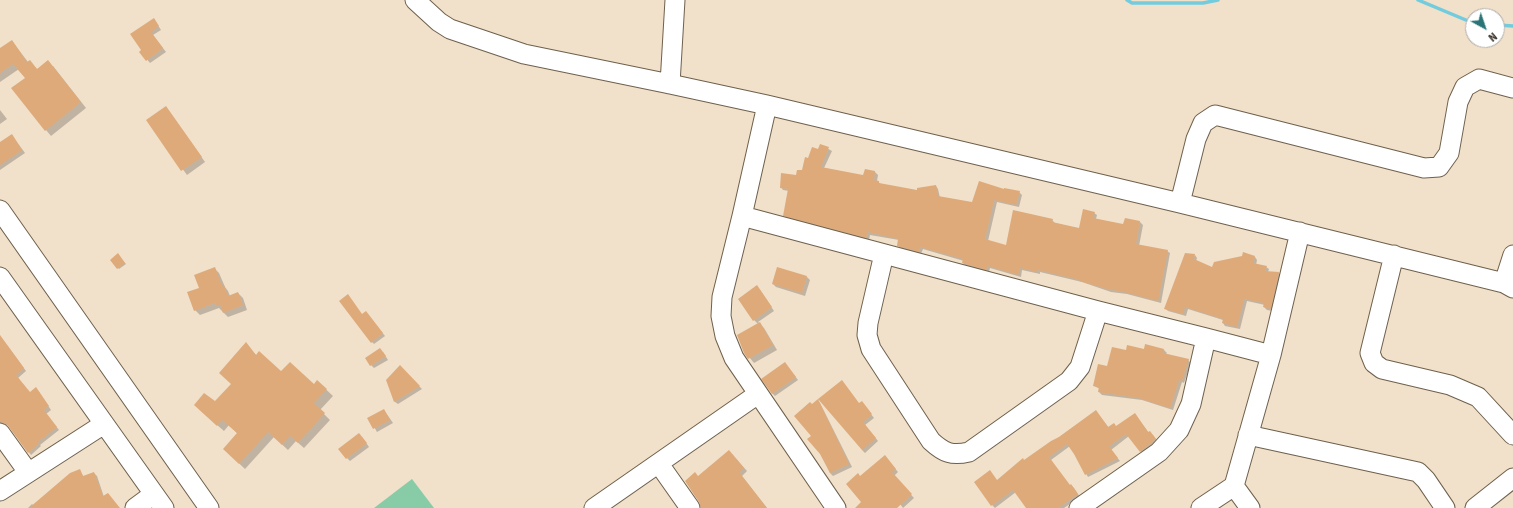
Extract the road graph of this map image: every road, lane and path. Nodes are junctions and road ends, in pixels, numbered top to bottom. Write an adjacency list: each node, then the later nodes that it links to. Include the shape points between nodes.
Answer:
1 (415, 0): 3 (street, via 450,29 524,54)
2 (675, 0): 3 (street)
3 (670, 84): 5 (street)
4 (1513, 88): 6 (street, via 1480,79 1465,87 1458,102 1450,153 1439,168 1424,168 1215,115 1203,123 1196,139)
5 (767, 105): 6 (street); 7 (street)
6 (1180, 203): 9 (street)
7 (742, 216): 10 (street); 18 (street, via 724,290 721,316 725,336 734,358)
8 (3, 220): 29 (street)
9 (1300, 232): 11 (street); 17 (street)
10 (884, 254): 15 (street); 15 (street, via 868,323 867,335 871,349 931,441 939,449 952,454 969,452 1069,381 1080,367)
11 (1394, 255): 14 (street); 22 (street, via 1370,353 1374,363 1382,369 1450,385 1478,397)
12 (1513, 255): 14 (street)
13 (0, 277): 19 (street)
14 (1509, 286)
15 (1098, 311): 16 (street)
16 (1206, 338): 17 (street); 34 (street, via 1191,404 1179,430 1159,452)
17 (1271, 355): 21 (street)
18 (758, 394): 23 (street); 33 (street)
19 (104, 424): 24 (street); 28 (street)
20 (0, 433): 24 (street)
21 (1248, 435): 26 (street); 37 (street, via 1418,472)
22 (1513, 435)
23 (659, 464): 31 (street); 32 (street)
24 (28, 472): 27 (street)
25 (1513, 478): 38 (street)
26 (1234, 486): 35 (street); 36 (street)
27 (0, 491)
28 (159, 501): 30 (street)
29 (203, 506)
30 (135, 508)
31 (594, 508)
32 (690, 508)
33 (836, 508)
34 (1079, 508)
35 (1201, 508)
36 (1250, 508)
37 (1445, 508)
38 (1475, 508)

